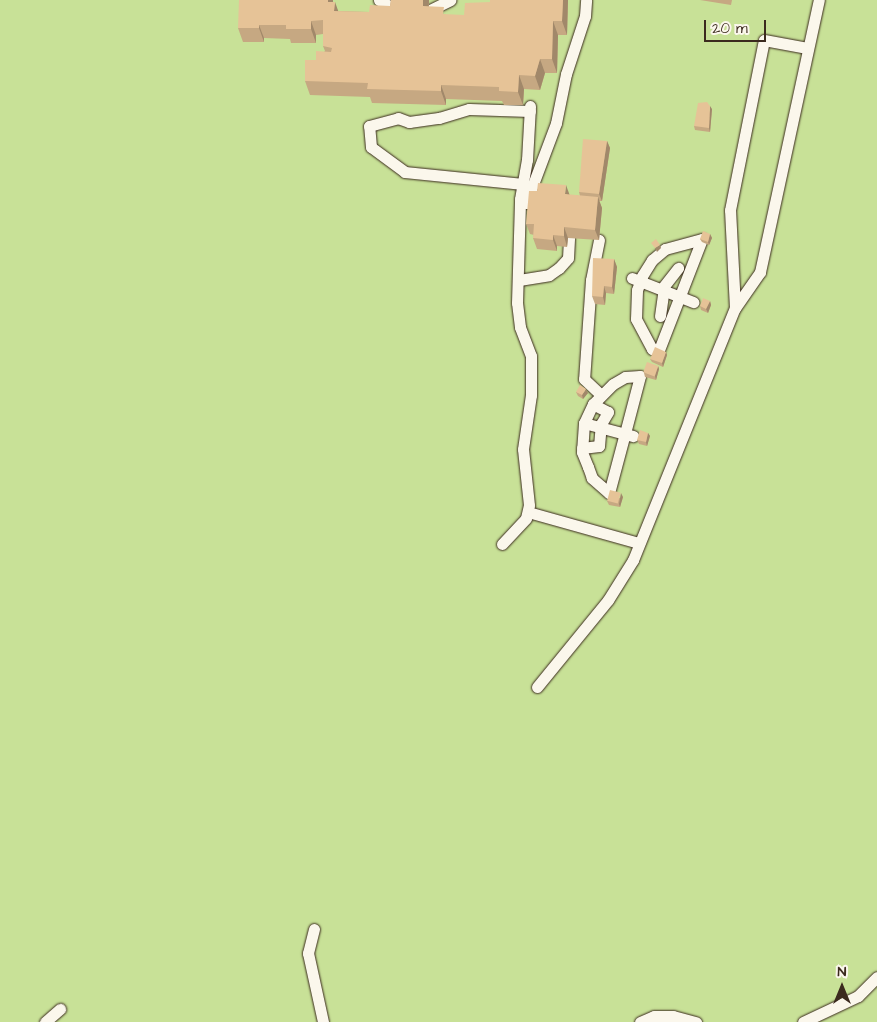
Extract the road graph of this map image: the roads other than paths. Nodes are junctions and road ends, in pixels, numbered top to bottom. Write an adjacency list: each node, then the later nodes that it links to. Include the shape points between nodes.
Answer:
1 (379, 0): 5 (lane)
2 (451, 0): 6 (lane)
3 (586, 0): 9 (lane, via 585,16 566,74 556,123 535,183)
4 (819, 0): 7 (lane)
5 (396, 10)
6 (428, 11)
7 (806, 48): 18 (lane, via 760,272); 18 (lane, via 764,40 730,210)
8 (523, 184): 8 (lane, via 405,172 371,147 369,126 398,118 409,122 438,118 469,109 530,109); 9 (lane)
9 (520, 212): 13 (lane)
10 (568, 238): 13 (lane, via 568,258 559,268 549,275)
11 (599, 240): 20 (lane, via 591,280 584,379)
12 (678, 268): 15 (lane)
13 (519, 280): 26 (lane, via 517,316 531,356 531,395 523,449)
14 (636, 280): 15 (lane); 16 (lane, via 634,308 642,336 648,345 659,350); 16 (lane, via 654,257 678,243 702,239)
15 (663, 290): 16 (lane); 19 (lane)
16 (680, 298): 17 (lane)
17 (693, 302)
18 (735, 308): 27 (lane)
19 (660, 316)
20 (601, 395): 21 (lane); 24 (lane, via 624,377 640,376)
21 (588, 413): 22 (lane); 22 (lane, via 608,412); 23 (lane)
22 (601, 428): 23 (lane); 24 (lane); 25 (lane, via 599,446)
23 (582, 435): 25 (lane)
24 (629, 435): 25 (lane, via 609,493 592,478)
25 (582, 448)
26 (528, 512): 27 (lane); 28 (lane, via 522,524)
27 (639, 543): 29 (lane, via 633,560 608,600)
28 (502, 544)
29 (537, 686)
30 (314, 929): 34 (lane, via 308,952)
31 (877, 977): 37 (lane, via 858,996)
32 (60, 1009): 33 (lane)
33 (45, 1022)
34 (323, 1022)
35 (640, 1022): 36 (lane, via 654,1016 672,1016)
36 (696, 1022)
37 (803, 1022)

